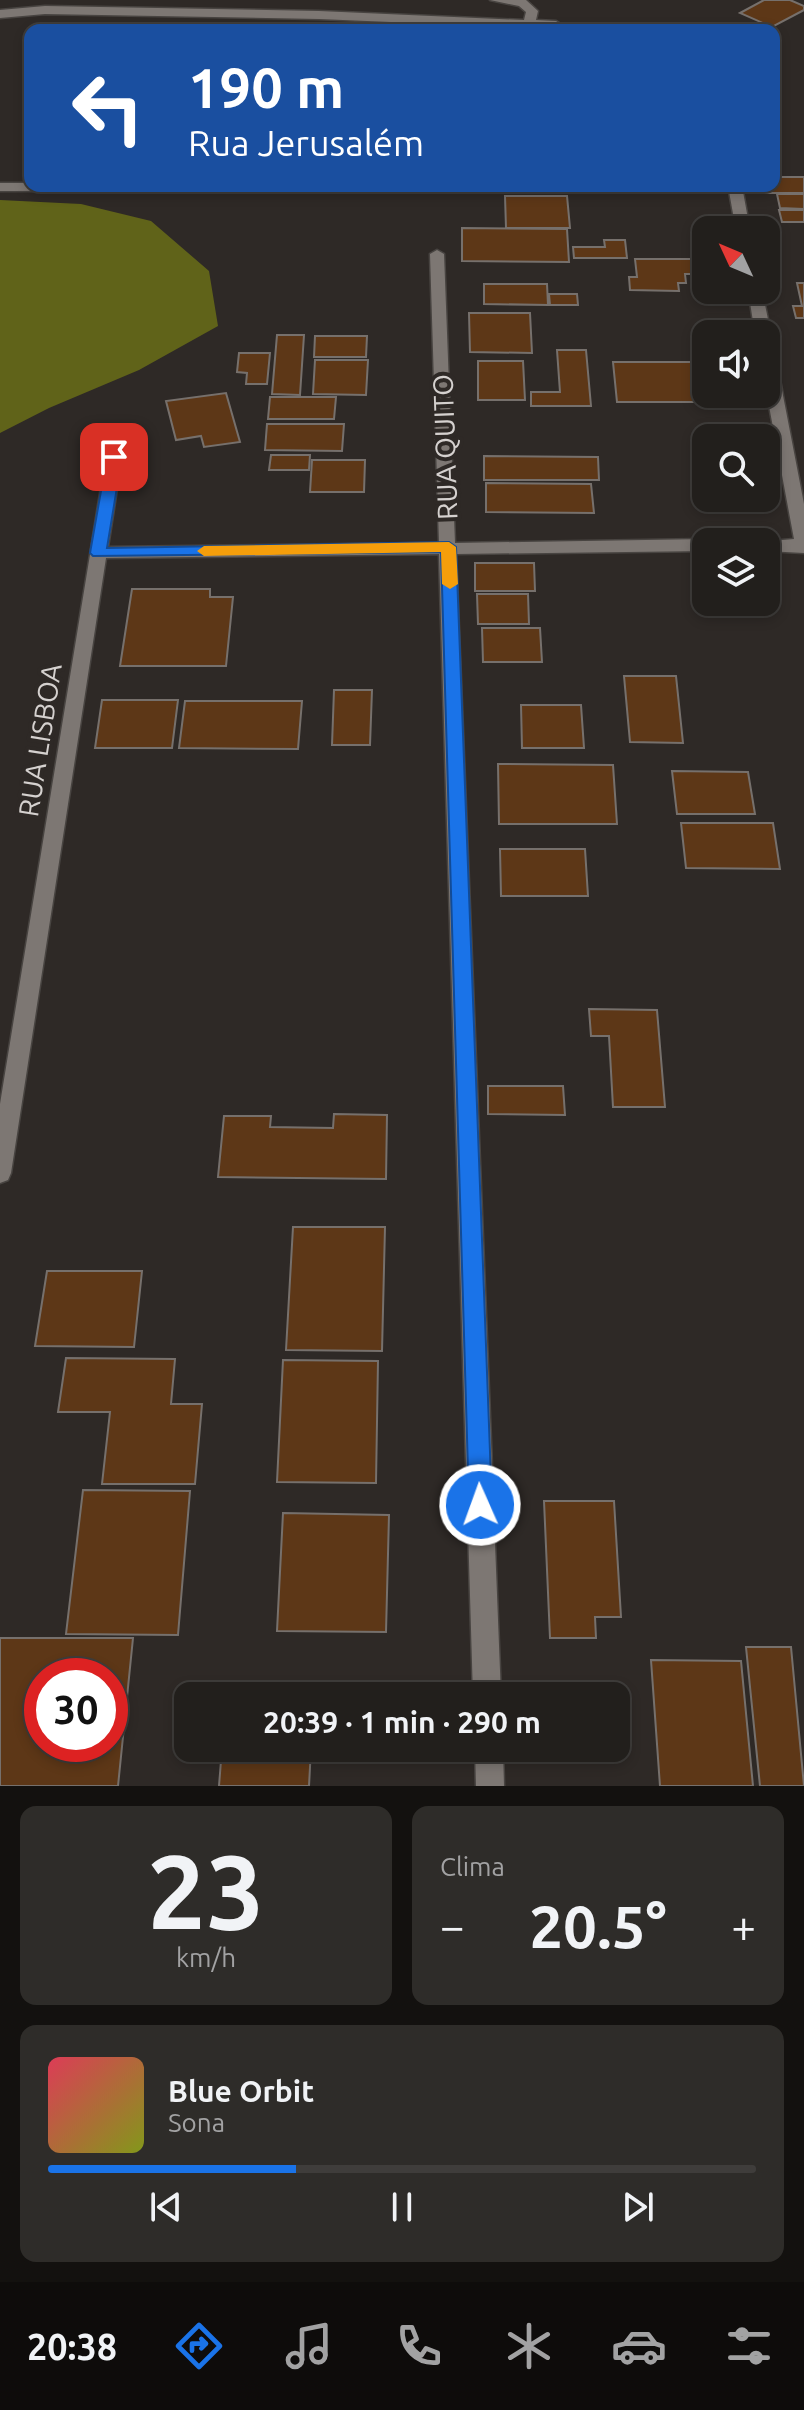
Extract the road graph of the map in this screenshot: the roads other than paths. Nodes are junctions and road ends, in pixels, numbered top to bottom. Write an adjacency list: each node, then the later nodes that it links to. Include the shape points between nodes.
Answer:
1 (23, 0): 5 (street)
2 (175, 0): 6 (street)
3 (330, 0): 8 (street)
4 (496, 0): 9 (street, via 528,7)
5 (45, 10): 6 (street); 7 (street)
6 (163, 13): 8 (street)
7 (0, 14)
8 (319, 15): 9 (street)
9 (529, 24)
10 (0, 187): 11 (street)
11 (24, 187)
12 (736, 192): 13 (street)
13 (740, 216)
14 (437, 254): 20 (street, RUA QUITO)
15 (777, 408): 19 (street)
16 (114, 457): 21 (street, RUA LISBOA)
17 (692, 545): 20 (street)
18 (780, 545): 19 (street)
19 (804, 545)
20 (449, 547): 21 (street); 23 (street, RUA QUITO)
21 (98, 553): 22 (street, RUA LISBOA)
22 (0, 1173)
23 (487, 1682)
24 (489, 1762): 25 (street)
25 (490, 1786)

